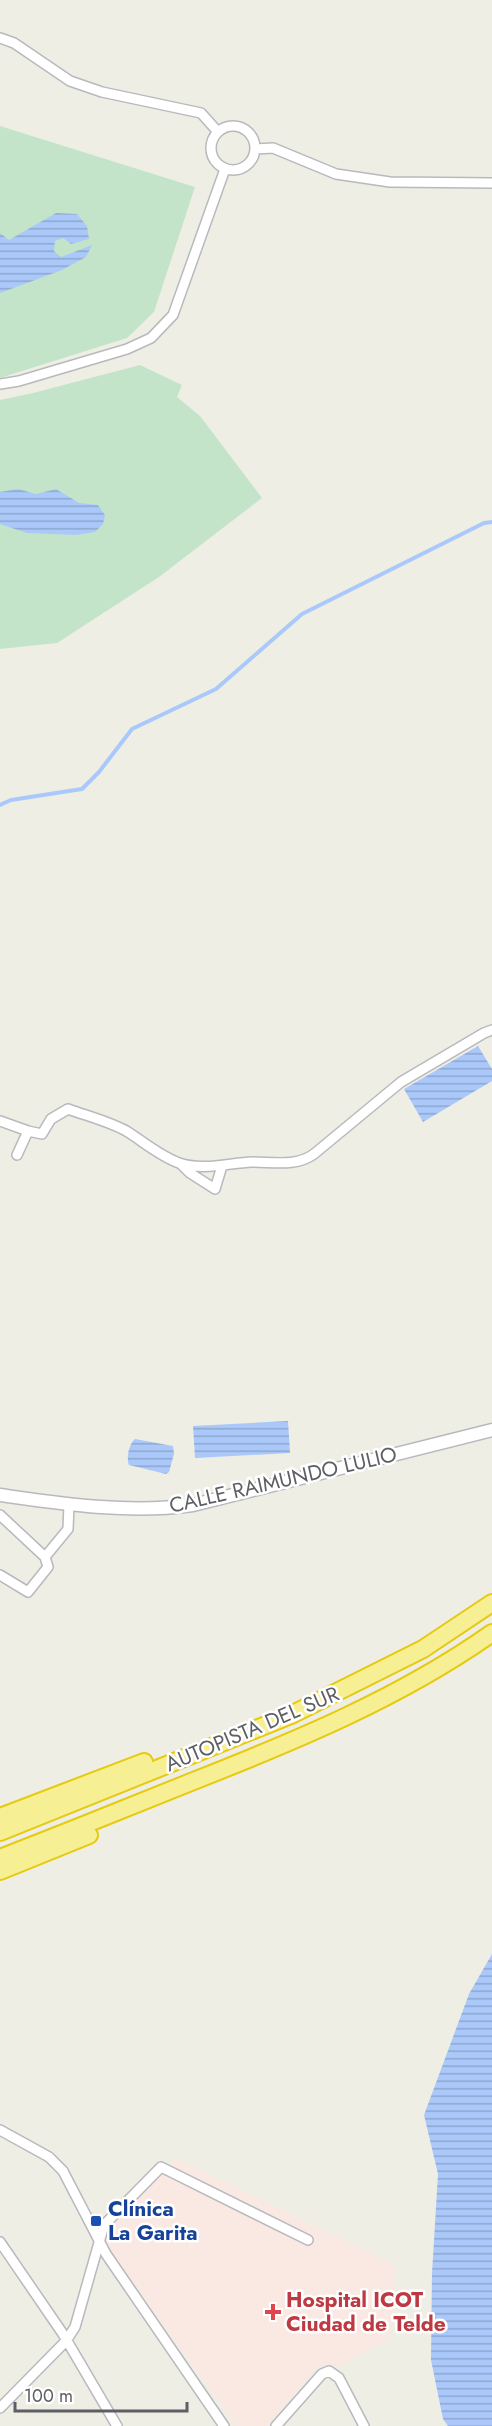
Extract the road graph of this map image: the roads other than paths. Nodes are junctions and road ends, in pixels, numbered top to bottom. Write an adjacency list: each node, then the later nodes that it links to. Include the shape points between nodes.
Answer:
1 (0, 38): 2 (street, via 14,43 70,81 102,92 201,113)
2 (218, 132): 3 (street, via 239,127 251,135); 4 (street, via 211,148 218,164)
3 (255, 149): 4 (street, via 249,164 233,171); 5 (street, via 273,148 336,174 390,182)
4 (225, 169): 6 (street, via 173,315 151,338 127,349)
5 (492, 183)
6 (0, 384)
7 (492, 1030): 12 (street, via 401,1082 306,1160)
8 (0, 1121): 9 (street)
9 (28, 1131): 10 (street); 11 (street, via 42,1134 51,1119 68,1109 127,1131 152,1150)
10 (17, 1155)
11 (181, 1164): 12 (street); 12 (street, via 215,1188)
12 (222, 1166)
13 (492, 1430): 15 (street, CALLE RAIMUNDO LULIO, via 193,1505 147,1510)
14 (0, 1495): 15 (street, CALLE RAIMUNDO LULIO)
15 (69, 1505): 17 (street, via 68,1529)
16 (0, 1515): 17 (street)
17 (45, 1557): 18 (street, via 48,1567 28,1592)
18 (0, 1575)
19 (492, 1603): 21 (highway, AUTOPISTA DEL SUR, via 423,1649)
20 (492, 1633): 22 (highway, AUTOPISTA DEL SUR, via 375,1702)
21 (274, 1722): 23 (highway, via 142,1763); 24 (highway, AUTOPISTA DEL SUR)
22 (286, 1745): 25 (highway, AUTOPISTA DEL SUR); 26 (highway, via 158,1808)
23 (0, 1817)
24 (0, 1832)
25 (0, 1858)
26 (0, 1870)
27 (0, 2130): 28 (street, via 49,2157 63,2171)
28 (99, 2239): 29 (street, via 104,2225 161,2167); 31 (street, via 75,2327); 34 (street)
29 (308, 2240)
30 (0, 2242): 31 (street)
31 (66, 2341): 32 (street); 33 (street)
32 (0, 2408)
33 (112, 2424)
34 (224, 2426)
35 (276, 2426): 36 (street, via 329,2371 339,2378)
36 (364, 2426)

